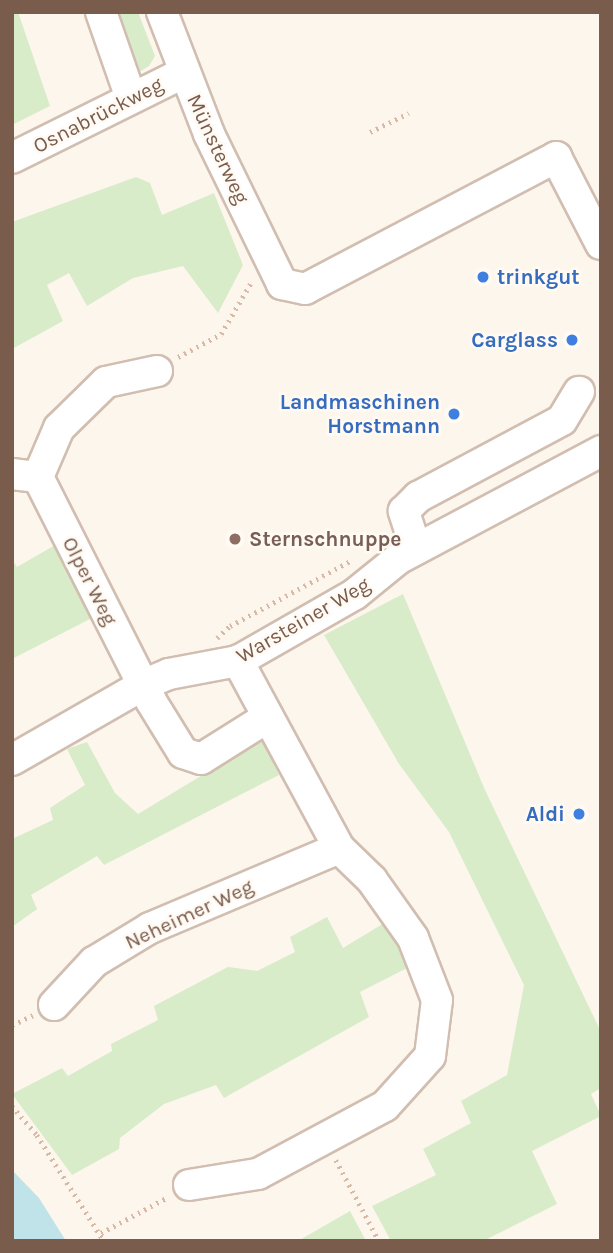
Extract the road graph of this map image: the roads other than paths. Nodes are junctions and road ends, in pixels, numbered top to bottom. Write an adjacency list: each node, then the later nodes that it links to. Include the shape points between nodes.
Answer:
1 (101, 12): 4 (street)
2 (162, 12): 3 (street, Münsterweg)
3 (183, 73): 4 (street, Osnabrückweg); 6 (street, Münsterweg, via 282,284 305,289 556,158)
4 (131, 98): 5 (street, Osnabrückweg)
5 (12, 158)
6 (601, 243)
7 (157, 371): 10 (street, Olper Weg, via 106,382 59,428)
8 (579, 392): 11 (street, via 562,419 418,496 404,511)
9 (601, 451): 11 (street, Warsteiner Weg)
10 (25, 475): 13 (street, Olper Weg)
11 (416, 549): 12 (street, Warsteiner Weg, via 355,594)
12 (238, 661): 13 (street, Warsteiner Weg, via 169,674); 14 (street)
13 (144, 685): 14 (street, Olper Weg, via 183,754 201,759); 15 (street, Warsteiner Weg)
14 (268, 717): 16 (street)
15 (12, 760)
16 (340, 848): 17 (street, Neheimer Weg, via 150,928 94,962); 18 (street, via 372,880 413,938 437,1000 430,1056 385,1106 258,1174)
17 (54, 1005)
18 (189, 1185)

